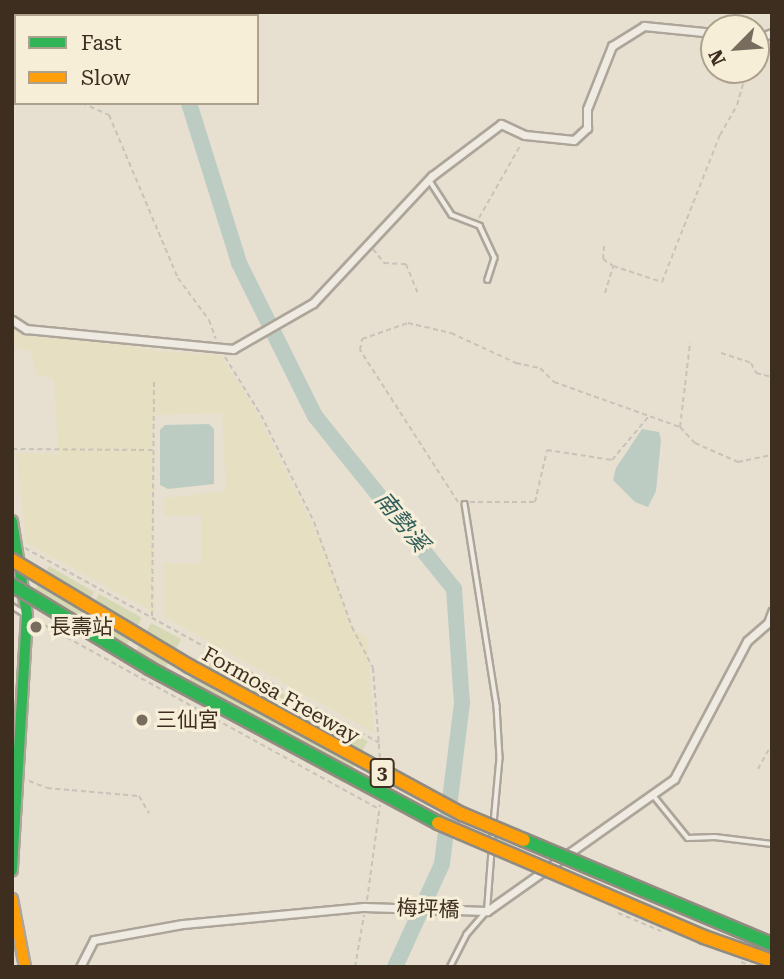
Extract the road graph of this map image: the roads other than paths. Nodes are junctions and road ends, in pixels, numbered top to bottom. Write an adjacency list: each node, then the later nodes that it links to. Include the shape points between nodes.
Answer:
1 (700, 32): 2 (street, via 644,26 612,46 587,109 587,128 574,140 525,135 501,124)
2 (428, 179): 3 (lane, via 452,215 477,221 495,258); 4 (street, via 313,303 233,349 26,329)
3 (488, 281)
4 (12, 320)
5 (465, 503): 17 (lane, via 489,637 500,758)
6 (12, 521): 11 (main road)
7 (12, 560): 18 (main road, Formosa Freeway / 3, bridge, via 189,666 462,814)
8 (12, 585): 19 (main road, Formosa Freeway / 3, bridge, via 149,668 453,831 678,927)
9 (12, 606): 11 (lane)
10 (772, 612): 13 (street, via 768,623 747,641 674,779)
11 (27, 615): 12 (main road)
12 (16, 737): 15 (main road, via 19,780)
13 (654, 796): 14 (lane, via 688,838 715,836); 17 (street)
14 (772, 844)
15 (12, 870)
16 (12, 899): 20 (main road)
17 (487, 911): 21 (street, 梅坪橋, via 367,908 183,924 94,940); 22 (lane, via 466,935)
18 (772, 944)
19 (772, 961)
20 (25, 967)
21 (80, 967)
22 (450, 967)

